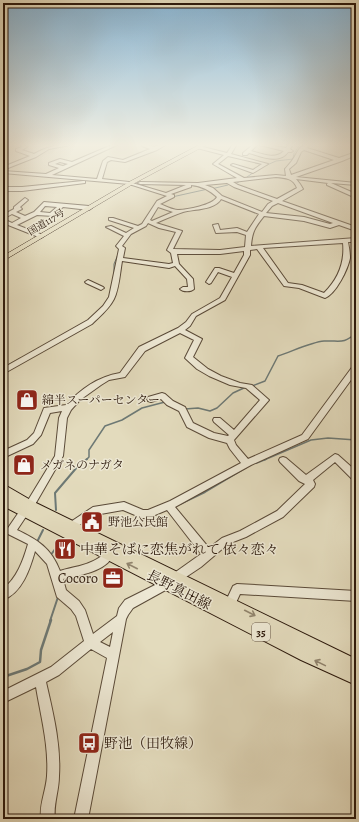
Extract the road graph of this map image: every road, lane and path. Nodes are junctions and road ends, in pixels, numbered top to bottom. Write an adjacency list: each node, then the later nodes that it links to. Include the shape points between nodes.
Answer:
1 (40, 182): 12 (street)
2 (85, 182): 12 (street)
3 (124, 182): 9 (street)
4 (209, 182): 10 (street)
5 (231, 182): 18 (street)
6 (296, 182): 18 (street, via 300,189)
7 (325, 182): 15 (street)
8 (331, 182): 11 (street)
9 (131, 183): 10 (street); 14 (street); 21 (highway, 国道117号)
10 (195, 184): 14 (street); 16 (street, via 209,189)
11 (356, 184)
12 (36, 187): 13 (street)
13 (3, 189)
14 (167, 194): 19 (street, via 172,196)
15 (356, 196)
16 (220, 197): 23 (street, via 211,205); 25 (street)
17 (25, 200): 22 (street, via 16,208 19,209)
18 (278, 202): 25 (street); 31 (street)
19 (157, 205): 23 (street); 30 (street, via 150,214)
20 (61, 206): 21 (street); 24 (street, via 51,215); 24 (street, via 44,204)
21 (89, 208): 39 (highway, 国道117号)
22 (12, 212): 26 (street); 27 (street)
23 (177, 212): 30 (street)
24 (36, 213): 27 (street)
25 (263, 214): 31 (street, via 304,219 330,226); 37 (street)
26 (3, 217)
27 (25, 218): 32 (street)
28 (111, 218): 35 (street)
29 (3, 221): 32 (street)
30 (150, 222): 35 (street); 44 (street, via 180,231 170,250)
31 (338, 223): 36 (street)
32 (12, 225): 39 (street)
33 (216, 225): 37 (street, via 218,232 237,230)
34 (109, 227): 38 (street)
35 (138, 228): 38 (street)
36 (356, 230)
37 (249, 234): 43 (street)
38 (126, 235): 46 (street, via 119,246 122,248)
39 (41, 236): 45 (highway, 国道117号)
40 (356, 240): 41 (street)
41 (345, 242): 42 (street); 42 (street, via 347,258 343,271 325,296 300,286 286,285)
42 (260, 247): 43 (street)
43 (248, 248): 44 (street, via 220,252); 48 (street)
44 (174, 252): 47 (street)
45 (3, 259)
46 (119, 259): 47 (street, via 169,266); 55 (street, via 112,297 99,314 90,322)
47 (176, 264): 52 (street, via 190,279 190,289)
48 (236, 276): 50 (street, via 217,269); 53 (street, via 223,299 194,315)
49 (88, 282): 51 (street)
50 (210, 282)
51 (101, 288)
52 (183, 288)
53 (180, 330): 57 (street, via 142,349 122,375 98,383); 59 (street, via 198,339 189,358 192,361 207,372 248,386 264,400)
54 (356, 368): 62 (street, via 305,437)
55 (3, 370)
56 (151, 399): 59 (street, via 162,396 182,409 190,425 212,436)
57 (68, 408): 60 (street, via 47,410 37,435 30,442); 68 (street, via 63,418 59,456)
58 (217, 420): 59 (street)
59 (232, 438): 62 (street, via 233,447)
60 (3, 455)
61 (283, 460): 64 (street, via 302,478)
62 (247, 464): 67 (street)
63 (356, 477): 64 (street, via 335,456)
64 (307, 479): 72 (street, via 311,484 280,514 225,541)
65 (3, 489): 68 (main road, 長野真田線 / 35)
66 (3, 500): 68 (main road, 長野真田線 / 35)
67 (169, 506): 69 (street, via 148,514 124,506 93,511); 72 (street)
68 (27, 508): 69 (main road, 長野真田線 / 35); 70 (street, via 10,531); 71 (main road, 長野真田線 / 35)
69 (72, 526): 74 (main road, 長野真田線 / 35)
70 (33, 542): 73 (street, via 51,561); 75 (street, via 24,570 11,590)
71 (109, 554): 73 (street, via 100,564); 74 (main road, 長野真田線 / 35, one-way to 71)
72 (208, 555): 74 (street)
73 (57, 576): 79 (street, via 61,593 81,614)
74 (172, 581): 77 (main road, 長野真田線 / 35); 78 (street, via 129,604); 82 (main road, 長野真田線 / 35, one-way to 74, via 306,656)
75 (3, 595)
76 (356, 596): 77 (street, via 237,589)
77 (230, 603): 81 (main road, 長野真田線 / 35, one-way to 81)
78 (121, 619): 79 (street); 80 (street)
79 (90, 643): 80 (street); 83 (street)
80 (114, 655): 86 (street)
81 (356, 666)
82 (356, 678)
83 (40, 680): 84 (street); 85 (street, via 53,746)
84 (3, 697)
85 (48, 819)
86 (81, 819)

